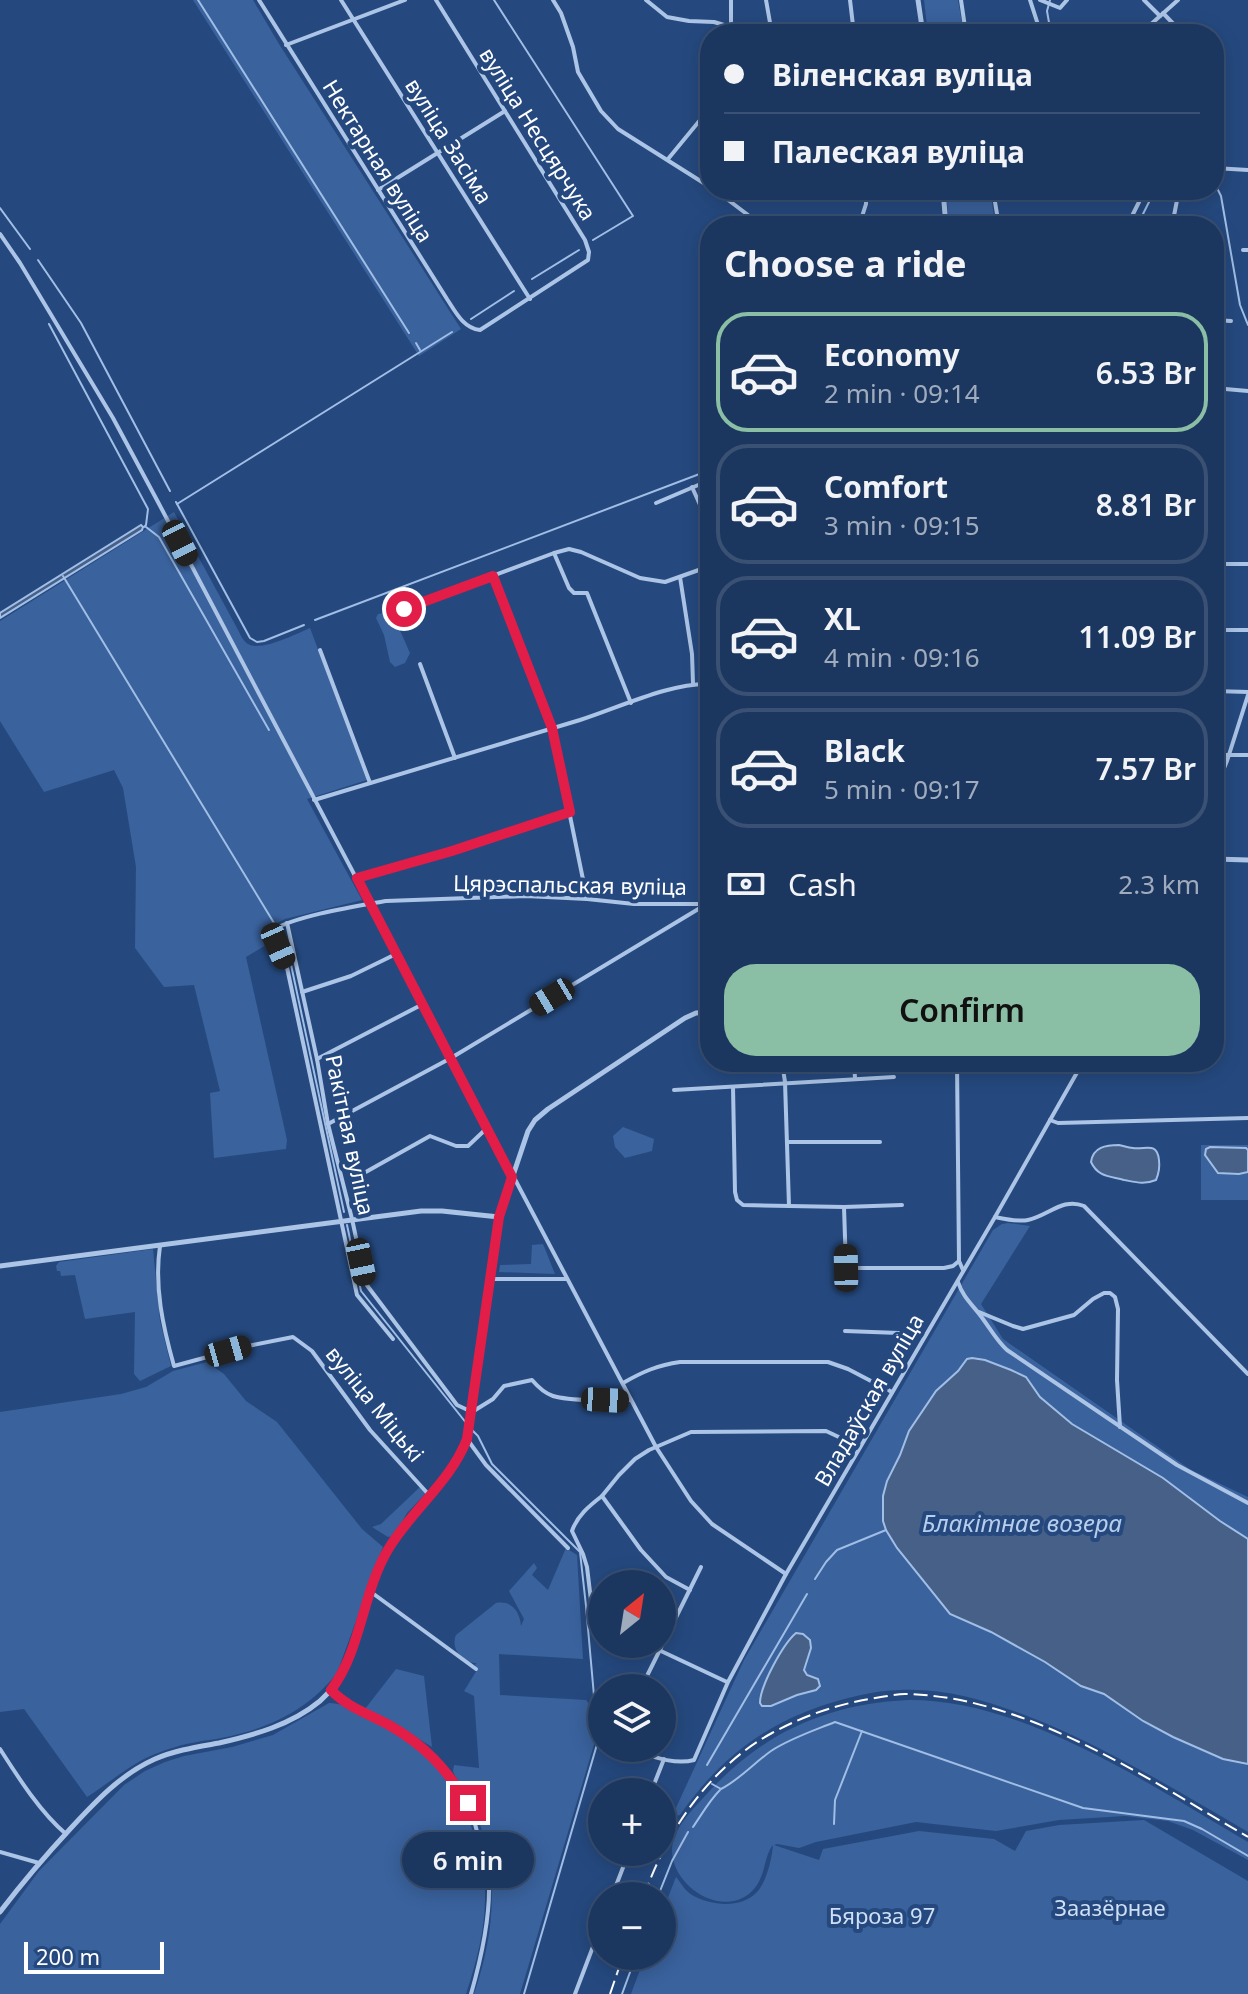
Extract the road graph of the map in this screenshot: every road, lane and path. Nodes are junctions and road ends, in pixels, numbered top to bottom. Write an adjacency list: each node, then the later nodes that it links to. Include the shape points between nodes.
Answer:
1 (259, 0): 28 (street, Нектарная вуліца)
2 (341, 0): 18 (street, вуліца Засіма)
3 (405, 0): 18 (street)
4 (436, 0): 29 (street, вуліца Несцярчука)
5 (553, 0): 32 (street, via 578,72 601,111 618,129)
6 (646, 0): 19 (street, via 667,17)
7 (731, 0): 20 (street)
8 (766, 0): 21 (street)
9 (850, 0): 22 (street)
10 (918, 0): 23 (street)
11 (961, 0): 24 (street)
12 (1030, 0): 25 (street)
13 (1040, 0): 14 (street, via 1060,8)
14 (1067, 0)
15 (1144, 0): 17 (street)
16 (1178, 0): 17 (street)
17 (1161, 14): 26 (street); 27 (street)
18 (354, 20): 28 (street); 31 (street, вуліца Засіма)
19 (721, 24)
20 (731, 24)
21 (770, 24)
22 (853, 24)
23 (922, 24)
24 (965, 24)
25 (1038, 24)
26 (1150, 24)
27 (1172, 24)
28 (286, 45): 36 (street, Нектарная вуліца)
29 (505, 111): 31 (street); 40 (street, вуліца Несцярчука, via 589,252 588,260)
30 (700, 120): 32 (street)
31 (437, 154): 36 (street); 40 (street, вуліца Засіма)
32 (668, 159): 35 (street)
33 (1224, 169): 34 (street)
34 (1248, 170)
35 (700, 180)
36 (378, 190): 43 (street, Нектарная вуліца, via 458,315)
37 (728, 200): 38 (street)
38 (749, 216)
39 (0, 234): 73 (street, via 113,418)
40 (530, 299): 43 (street, вуліца Несцярчука)
41 (1224, 321): 42 (street)
42 (1231, 321)
43 (480, 330)
44 (1224, 389): 45 (street)
45 (1248, 391)
46 (700, 484): 47 (street)
47 (692, 487): 48 (street); 49 (street)
48 (656, 503)
49 (700, 505)
50 (554, 553): 54 (street); 55 (street, via 581,552 640,578 665,582); 65 (street, via 569,588 587,593)
51 (1224, 564): 52 (street)
52 (1248, 564)
53 (700, 570): 55 (street)
54 (493, 576): 56 (street); 66 (street)
55 (680, 577): 61 (street)
56 (404, 609)
57 (1224, 630): 58 (street)
58 (1248, 630)
59 (320, 650): 72 (street)
60 (420, 664): 70 (street)
61 (693, 683): 62 (street); 65 (street)
62 (700, 683)
63 (1224, 692): 64 (street)
64 (1248, 693): 68 (street)
65 (631, 703): 66 (street)
66 (552, 728): 70 (street); 74 (street)
67 (1224, 755): 68 (street)
68 (1229, 755): 69 (street); 71 (street)
69 (1248, 755)
70 (455, 758): 72 (street)
71 (1224, 767)
72 (370, 783): 73 (street)
73 (314, 800): 77 (street)
74 (570, 812): 77 (street); 78 (street)
75 (1224, 859): 76 (street)
76 (1248, 860)
77 (357, 878): 79 (street)
78 (587, 899): 79 (street, Цярэспальская вуліца, via 526,896); 80 (street, Цярэспальская вуліца)
79 (370, 903): 82 (street, Цярэспальская вуліца); 84 (street)
80 (700, 903)
81 (700, 908): 88 (street)
82 (287, 923): 83 (street, Цярэспальская вуліца); 85 (street, Ракітная вуліца)
83 (270, 931): 113 (street, Ракітная вуліца, via 286,963)
84 (397, 954): 85 (street); 86 (street)
85 (302, 992): 89 (street, Ракітная вуліца)
86 (423, 1004): 88 (street); 89 (street)
87 (700, 1013): 106 (street, via 538,1116)
88 (451, 1058): 101 (street); 102 (street)
89 (317, 1059): 101 (street, Ракітная вуліца)
90 (784, 1072): 96 (street)
91 (855, 1072): 95 (street)
92 (957, 1072): 115 (street)
93 (1077, 1072): 100 (street, Владаўская вуліца)
94 (894, 1077): 95 (street)
95 (855, 1078): 96 (street)
96 (785, 1082): 97 (street); 103 (street)
97 (733, 1087): 98 (street); 108 (street, via 737,1200 743,1205)
98 (674, 1090)
99 (1248, 1118): 100 (street)
100 (1050, 1120): 111 (street, Владаўская вуліца)
101 (328, 1124): 112 (street, Ракітная вуліца)
102 (487, 1128): 105 (street, via 468,1146 430,1136); 106 (street)
103 (787, 1142): 104 (street); 108 (street)
104 (880, 1142)
105 (364, 1173)
106 (512, 1177): 110 (street); 119 (street)
107 (902, 1205): 109 (street)
108 (789, 1206): 109 (street)
109 (844, 1207): 115 (street, via 846,1268 944,1268)
110 (499, 1217): 112 (street, via 421,1211); 118 (street)
111 (995, 1217): 117 (street, Владаўская вуліца); 125 (street, via 1023,1221 1067,1203 1084,1206)
112 (352, 1219): 113 (street); 129 (street, Ракітная вуліца, via 366,1284 457,1405)
113 (340, 1221): 114 (street); 124 (street, Ракітная вуліца, via 357,1295)
114 (160, 1246): 116 (street); 134 (street, вуліца Міцькі, via 163,1327 174,1366 293,1337 312,1351 370,1430)
115 (959, 1261): 117 (street)
116 (0, 1266)
117 (963, 1270): 120 (street, Владаўская вуліца)
118 (491, 1279): 119 (street); 129 (street)
119 (567, 1279): 126 (street)
120 (958, 1280): 121 (street); 123 (street, Владаўская вуліца)
121 (977, 1311): 130 (street, via 1007,1350); 130 (street, via 1029,1328 1074,1315 1100,1294 1113,1295)
122 (845, 1331): 123 (street)
123 (926, 1334): 127 (street, Владаўская вуліца)
124 (393, 1339)
125 (1248, 1374)
126 (623, 1383): 127 (street, via 648,1369 680,1362 828,1362); 128 (street)
127 (892, 1392): 133 (street, Владаўская вуліца)
128 (631, 1400): 129 (street, via 554,1396 532,1380 504,1386); 132 (street)
129 (472, 1413): 131 (street)
130 (1120, 1427): 136 (street)
131 (467, 1439): 134 (street); 137 (street)
132 (656, 1447): 133 (street, via 691,1432 812,1431 826,1431); 135 (street, via 635,1459); 139 (street, via 712,1524)
133 (860, 1447): 139 (street, Владаўская вуліца)
134 (430, 1496): 142 (street, via 389,1548)
135 (602, 1496): 140 (street, via 572,1527); 141 (street, via 666,1577)
136 (1248, 1503)
137 (568, 1548)
138 (701, 1567): 141 (street)
139 (786, 1574): 146 (street, Владаўская вуліца)
140 (588, 1575)
141 (690, 1590): 143 (street)
142 (371, 1592): 145 (street); 147 (street)
143 (676, 1618)
144 (675, 1658): 146 (street)
145 (476, 1669)
146 (728, 1682): 149 (street, Владаўская вуліца, via 694,1760)
147 (331, 1690): 150 (street, via 272,1728 184,1749 129,1773); 155 (street, via 430,1753 468,1803 489,1885)
148 (0, 1749): 150 (street)
149 (676, 1761)
150 (66, 1834): 152 (street)
151 (0, 1852): 152 (street)
152 (39, 1863): 153 (street)
153 (0, 1912)
154 (588, 1960): 156 (street)
155 (471, 1994)
156 (575, 1994)

